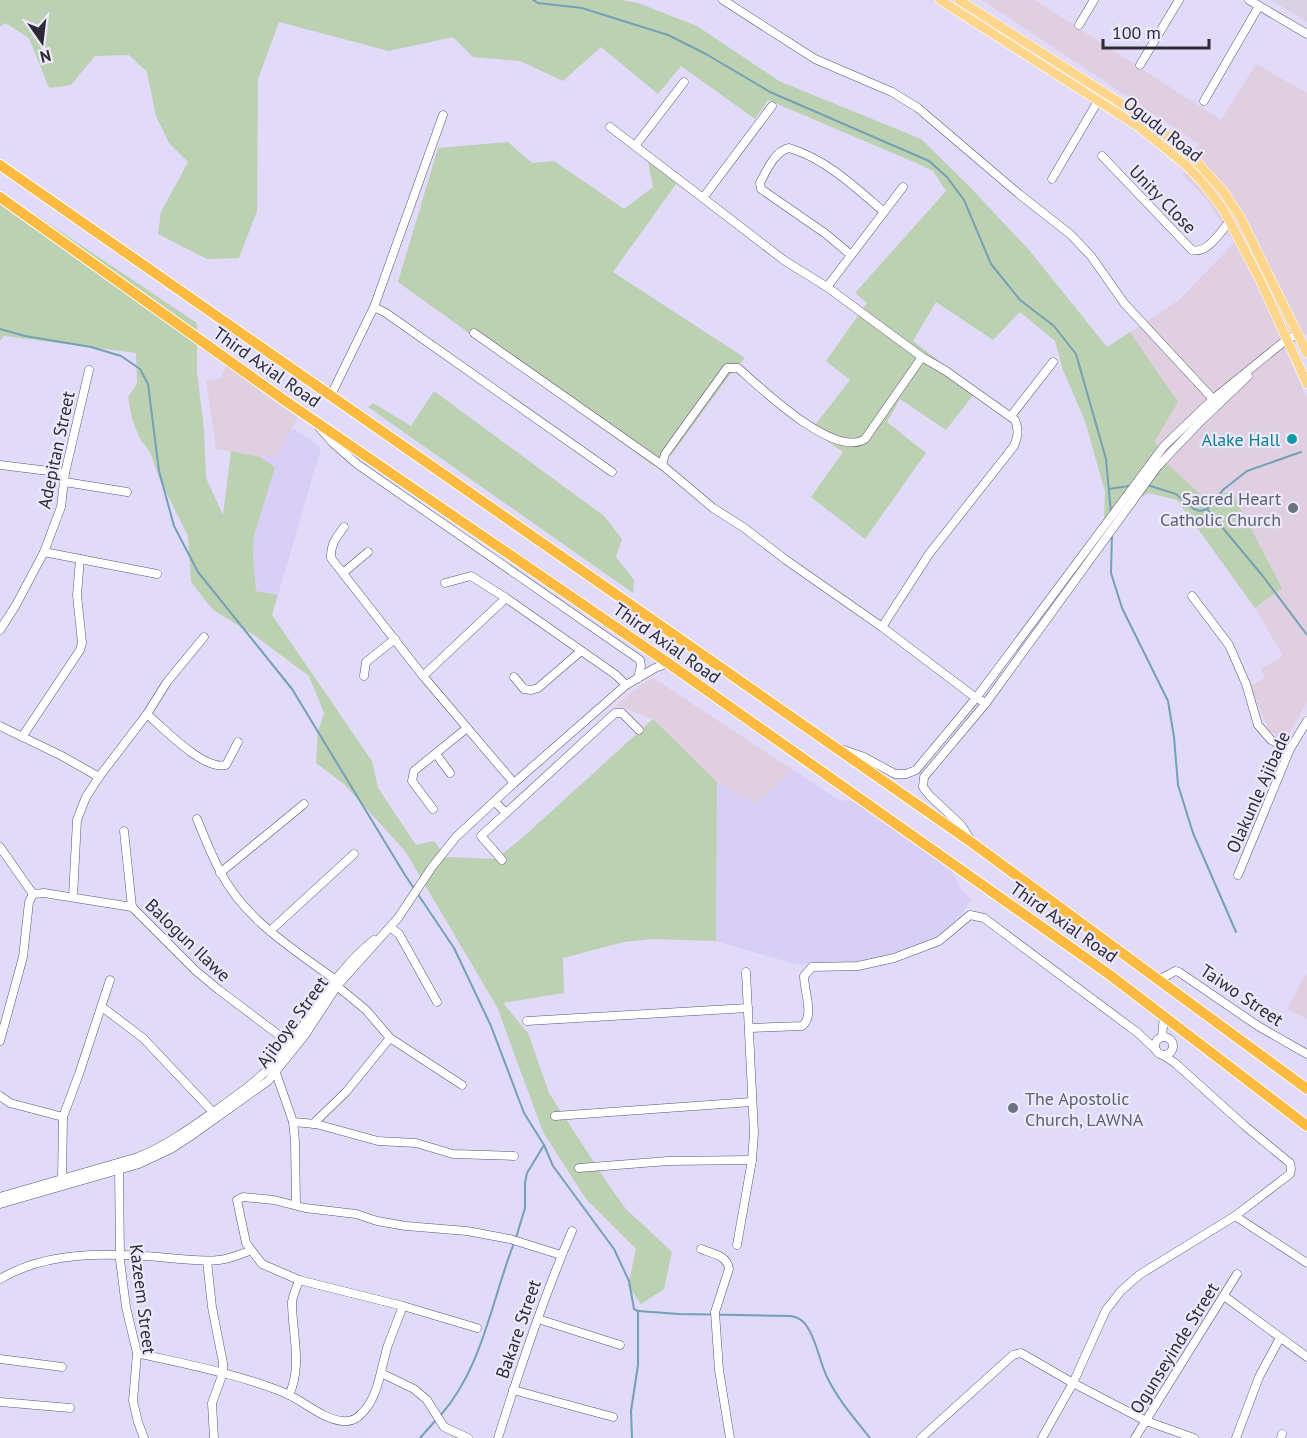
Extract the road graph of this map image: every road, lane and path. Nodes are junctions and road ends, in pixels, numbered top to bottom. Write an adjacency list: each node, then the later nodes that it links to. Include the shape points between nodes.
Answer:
1 (723, 0): 41 (street, via 815,59 892,92 918,108 1070,234 1125,303)
2 (940, 0): 12 (main road, Ogudu Road)
3 (959, 0): 10 (main road, Ogudu Road)
4 (1094, 0): 8 (street)
5 (1179, 0): 11 (street)
6 (1249, 0): 7 (street)
7 (1259, 6): 9 (street); 15 (street)
8 (1079, 25)
9 (1307, 34)
10 (1057, 62): 12 (main road); 32 (main road, Ogudu Road, via 1155,125 1210,177 1240,217)
11 (1140, 65)
12 (1051, 71): 14 (main road, Ogudu Road)
13 (684, 82): 19 (street)
14 (1098, 101): 22 (street); 27 (main road, Ogudu Road, via 1139,127 1187,166)
15 (1204, 101)
16 (772, 106): 25 (street)
17 (443, 115): 30 (street)
18 (610, 126): 19 (street)
19 (635, 146): 25 (street)
20 (1102, 156): 27 (street, Unity Close, via 1192,250 1205,249)
21 (0, 165): 40 (highway, Third Axial Road)
22 (1052, 179)
23 (903, 187): 26 (street)
24 (0, 197): 43 (highway, Third Axial Road)
25 (703, 198): 29 (street, via 785,261)
26 (884, 212): 28 (street); 28 (street, via 823,163 789,148 775,159 760,183 761,189)
27 (1230, 221): 33 (main road, Ogudu Road)
28 (851, 255): 29 (street)
29 (827, 287): 36 (street)
30 (374, 307): 40 (street); 47 (street)
31 (474, 333): 46 (street)
32 (1299, 336): 33 (street); 34 (main road, Ogudu Road)
33 (1288, 342): 35 (main road, Ogudu Road); 41 (street); 44 (street)
34 (1307, 351): 35 (street)
35 (1294, 356): 39 (main road, Ogudu Road)
36 (922, 357): 42 (street); 46 (street, via 865,439 853,443 825,436 738,368 727,368 665,454)
37 (1053, 362): 42 (street)
38 (89, 370): 48 (street, Adepitan Street)
39 (1306, 380)
40 (331, 394): 81 (highway, Third Axial Road)
41 (1213, 399): 44 (street, via 1164,446)
42 (1011, 416): 61 (street, via 1018,428 1014,446 930,554)
43 (309, 417): 66 (highway, Third Axial Road); 70 (street, via 357,464 640,660)
44 (1154, 464): 52 (street)
45 (0, 465): 48 (street)
46 (662, 465): 61 (street, via 713,508)
47 (612, 472)
48 (65, 473): 49 (street, Adepitan Street)
49 (65, 482): 50 (street); 53 (street, Adepitan Street, via 61,507)
50 (128, 492)
51 (344, 527): 56 (street, via 330,550 331,558)
52 (1105, 530): 72 (street); 73 (street)
53 (44, 552): 55 (street); 62 (street, Adepitan Street)
54 (368, 552): 56 (street)
55 (80, 560): 57 (street); 79 (street, via 80,650)
56 (343, 573): 64 (street)
57 (157, 574)
58 (445, 583): 60 (street, via 471,576)
59 (1192, 596): 82 (street, via 1229,645 1258,725 1271,740)
60 (506, 598): 65 (street); 68 (street)
61 (882, 627): 72 (street)
62 (0, 630)
63 (204, 637): 74 (street)
64 (395, 639): 67 (street, via 366,662); 68 (street)
65 (581, 651): 69 (street, via 538,688 524,689); 71 (street)
66 (668, 663): 70 (street, Ajiboye Street); 111 (highway, Third Axial Road)
67 (364, 676)
68 (423, 676): 77 (street)
69 (514, 677)
70 (638, 678): 71 (street, Ajiboye Street)
71 (626, 685): 86 (street, Ajiboye Street)
72 (976, 698): 73 (street); 81 (street, via 916,770 906,774 895,774)
73 (986, 703): 93 (street, via 924,777 923,786 961,825)
74 (147, 714): 80 (street, via 191,753 220,766 226,765); 85 (street)
75 (1307, 721): 82 (street, Olakunle Ajibade)
76 (0, 726): 79 (street)
77 (467, 728): 83 (street); 86 (street)
78 (639, 730): 90 (street, via 622,713 615,713)
79 (22, 736): 85 (street)
80 (238, 742)
81 (837, 748): 93 (highway, Third Axial Road)
82 (1290, 749): 98 (street, Olakunle Ajibade)
83 (436, 754): 84 (street); 89 (street, via 411,775)
84 (450, 773)
85 (99, 777): 100 (street, via 77,820)
86 (514, 783): 87 (street, Ajiboye Street)
87 (495, 802): 90 (street); 102 (street, Ajiboye Street, via 456,837)
88 (304, 804): 97 (street)
89 (433, 809)
90 (506, 813): 96 (street, via 481,836)
91 (197, 819): 97 (street)
92 (124, 831): 101 (street)
93 (971, 842): 106 (highway, Third Axial Road)
94 (0, 847): 99 (street)
95 (354, 854): 103 (street)
96 (502, 860)
97 (220, 873): 103 (street, via 251,914)
98 (1238, 875)
99 (33, 894): 100 (street, Balogun Ilawe); 112 (street, via 23,957)
100 (73, 897): 101 (street, Balogun Ilawe)
101 (132, 907): 121 (street, Balogun Ilawe, via 196,971)
102 (389, 928): 107 (street, Ajiboye Street, via 360,951); 108 (street, via 399,934)
103 (270, 931): 107 (street)
104 (746, 972): 110 (street)
105 (110, 980): 109 (street)
106 (1159, 980): 124 (street, Taiwo Street, via 1179,972); 128 (highway, Third Axial Road)
107 (335, 983): 117 (street); 121 (street, Ajiboye Street)
108 (437, 1002)
109 (102, 1007): 131 (street, via 142,1038); 133 (street)
110 (748, 1008): 113 (street); 114 (street)
111 (1164, 1016): 115 (highway, Third Axial Road); 118 (street)
112 (3, 1020): 119 (street)
113 (527, 1021)
114 (749, 1028): 116 (street, via 805,1024 808,1017 804,976 812,967 858,966 901,956 939,941 973,915 984,918); 130 (street)
115 (1182, 1029): 120 (street); 136 (highway, Third Axial Road)
116 (1138, 1033): 118 (street); 123 (street)
117 (390, 1038): 127 (street); 135 (street, via 346,1092)
118 (1160, 1038): 120 (street); 123 (street, via 1155,1043)
119 (0, 1041)
120 (1171, 1041): 122 (street)
121 (293, 1045): 126 (street, Ajiboye Street); 131 (street, Ajiboye Street, via 255,1083)
122 (1172, 1051): 123 (street); 125 (street)
123 (1159, 1053): 125 (street)
124 (1307, 1054)
125 (1175, 1063): 145 (street, via 1290,1164 1290,1174)
126 (276, 1073): 134 (street); 139 (street, Ajiboye Street, via 244,1100 171,1149 139,1164)
127 (462, 1085)
128 (1307, 1089)
129 (0, 1096): 133 (street, via 10,1103)
130 (751, 1102): 132 (street); 138 (street)
131 (213, 1112): 139 (street, Ajiboye Street, via 154,1151)
132 (555, 1116)
133 (63, 1118): 141 (street)
134 (293, 1122): 135 (street); 144 (street)
135 (313, 1124): 137 (street, via 378,1141 416,1143 453,1155)
136 (1307, 1126)
137 (514, 1156)
138 (752, 1160): 140 (street); 147 (street)
139 (119, 1167): 141 (street); 143 (street); 150 (street, Kazeem Street)
140 (579, 1168)
141 (62, 1180): 142 (street)
142 (0, 1197)
143 (0, 1203)
144 (296, 1205): 149 (street, via 243,1197 237,1200); 151 (street, via 406,1226 510,1239)
145 (1235, 1216): 153 (street); 169 (street, via 1139,1275 1121,1291 1106,1310)
146 (572, 1231): 151 (street, Bakare Street)
147 (737, 1245)
148 (700, 1249): 180 (street, via 724,1258 729,1269 715,1312)
149 (250, 1251): 152 (street); 156 (street, via 262,1264)
150 (120, 1255): 152 (street); 155 (street, via 44,1261); 163 (street, Kazeem Street)
151 (561, 1255): 159 (street, Bakare Street)
152 (207, 1261): 167 (street)
153 (1307, 1263)
154 (1237, 1274): 157 (street, Ogunseyinde Street)
155 (0, 1280)
156 (299, 1280): 158 (street); 171 (street, via 292,1299 296,1368)
157 (1224, 1296): 161 (street); 175 (street, Ogunseyinde Street)
158 (403, 1306): 160 (street); 168 (street)
159 (538, 1319): 162 (street); 170 (street, Bakare Street)
160 (477, 1328)
161 (1280, 1338): 164 (street); 185 (street, via 1259,1377)
162 (620, 1344)
163 (137, 1353): 167 (street); 176 (street, Kazeem Street, via 133,1401)
164 (1307, 1357)
165 (0, 1359): 166 (street)
166 (62, 1367)
167 (223, 1373): 171 (street); 177 (street, via 212,1402)
168 (381, 1373): 171 (street, via 369,1404 350,1421 339,1421); 178 (street, via 414,1389 427,1400 444,1427)
169 (1073, 1383): 175 (street); 181 (street, via 1017,1353); 182 (street)
170 (513, 1390): 174 (street); 179 (street, Bakare Street)
171 (289, 1395)
172 (0, 1402): 173 (street)
173 (69, 1408)
174 (613, 1417)
175 (1146, 1421): 183 (street, Ogunseyinde Street); 184 (street)
176 (144, 1438)
177 (214, 1438)
178 (468, 1438)
179 (498, 1438)
180 (730, 1438)
181 (921, 1438)
182 (1042, 1438)
183 (1135, 1438)
184 (1194, 1438)
185 (1236, 1438)

